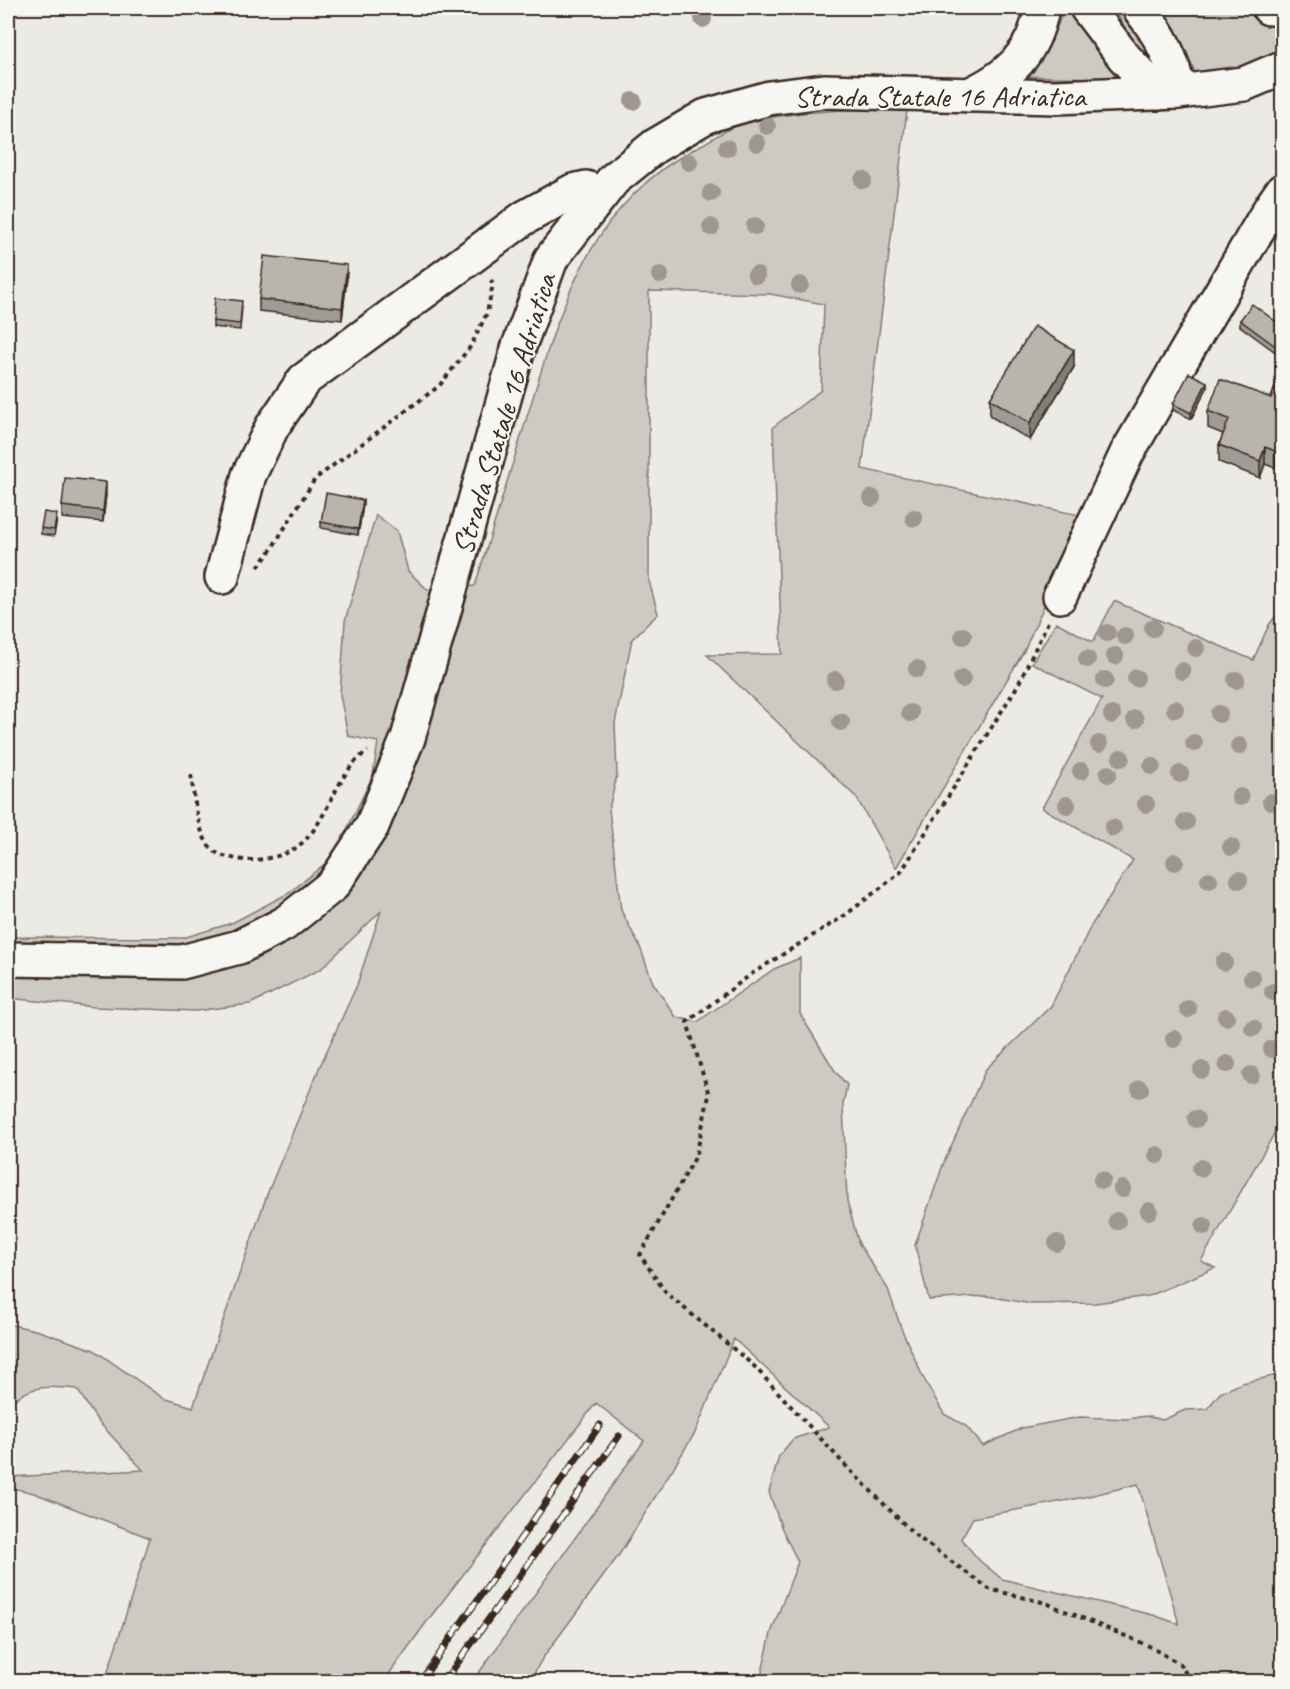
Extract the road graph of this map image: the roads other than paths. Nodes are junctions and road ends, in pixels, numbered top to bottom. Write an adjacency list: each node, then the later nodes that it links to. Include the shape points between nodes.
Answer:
1 (1042, 8): 8 (main road, via 1029,47 1013,68 993,84)
2 (1087, 8): 7 (main road, via 1124,57)
3 (1139, 8): 7 (main road, via 1171,58 1176,75)
4 (1269, 8): 5 (main road)
5 (1282, 8)
6 (1282, 68): 7 (main road, Strada Statale 16 Adriatica, via 1244,84)
7 (1168, 92): 8 (main road, Strada Statale 16 Adriatica, via 1056,97)
8 (969, 95): 10 (main road, Strada Statale 16 Adriatica, via 824,91 769,98 706,116 655,146 613,180)
9 (1282, 191): 12 (main road, via 1126,453)
10 (601, 195): 11 (main road, via 586,188 573,190 524,218 304,380 272,428 249,475); 13 (main road, Strada Statale 16 Adriatica, via 551,259 518,349 412,726 372,826 333,885 284,924 239,947 182,962)
11 (222, 577)
12 (1060, 596)
13 (8, 959)

